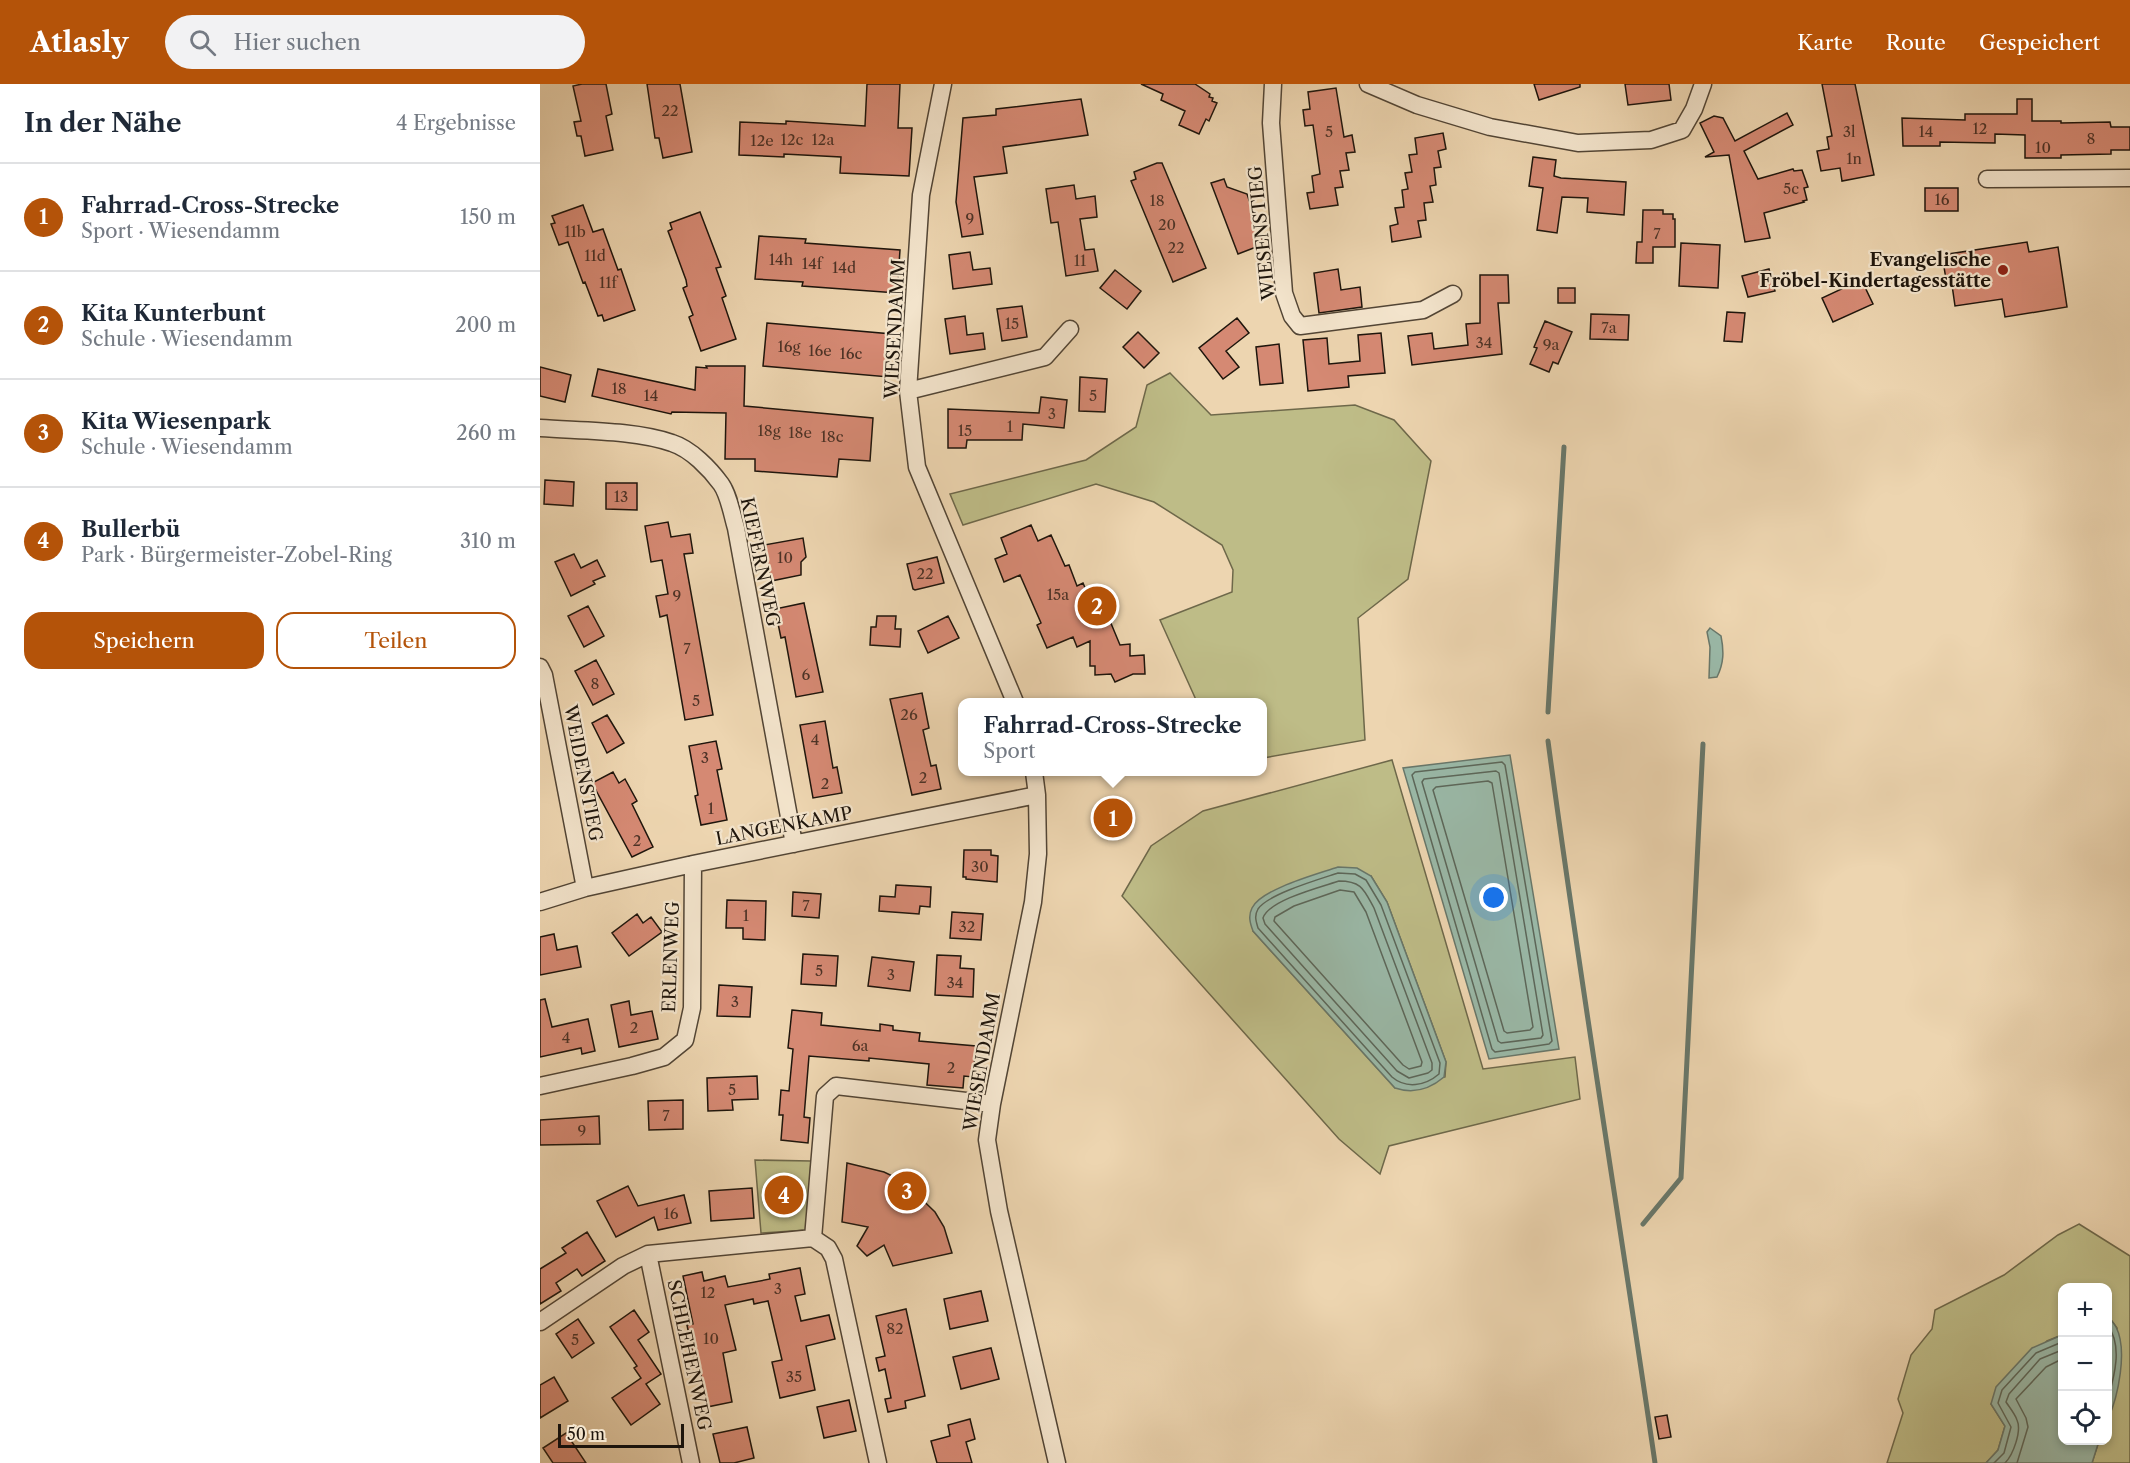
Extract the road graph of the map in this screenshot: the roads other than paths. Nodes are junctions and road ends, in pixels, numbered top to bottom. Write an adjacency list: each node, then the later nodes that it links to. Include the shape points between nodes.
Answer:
1 (943, 84): 9 (street, WIESENDAMM, via 921,195)
2 (1273, 84): 7 (street, WIESENSTIEG, via 1271,123 1284,293 1300,326 1423,310)
3 (1368, 84): 4 (street, via 1417,105 1490,127 1578,143 1651,140 1682,130)
4 (1703, 84)
5 (2130, 178): 6 (street)
6 (1987, 179)
7 (1453, 294)
8 (1070, 329): 9 (street, via 1045,357)
9 (908, 391): 12 (street, WIESENDAMM, via 917,467)
10 (540, 428): 15 (street, KIEFERNWEG, via 630,435 673,443 686,450 722,486 736,528)
11 (540, 667): 17 (street, WEIDENSTIEG)
12 (1013, 698)
13 (1035, 776): 14 (street, WIESENDAMM)
14 (1037, 795): 15 (street, LANGENKAMP); 20 (street, WIESENDAMM, via 1038,854 1033,902)
15 (794, 844): 16 (street, LANGENKAMP)
16 (693, 864): 17 (street, LANGENKAMP); 19 (street, ERLENWEG, via 692,1008 685,1040 664,1057)
17 (585, 888): 18 (street, LANGENKAMP)
18 (540, 902)
19 (540, 1086)
20 (992, 1104): 21 (street, via 836,1086 825,1096); 26 (street, WIESENDAMM, via 987,1140 999,1211)
21 (813, 1239): 22 (street); 25 (street, via 828,1248 834,1259)
22 (648, 1254): 23 (street, via 623,1266); 24 (street, SCHLEHENWEG)
23 (540, 1322)
24 (691, 1463)
25 (878, 1463)
26 (1057, 1463)

